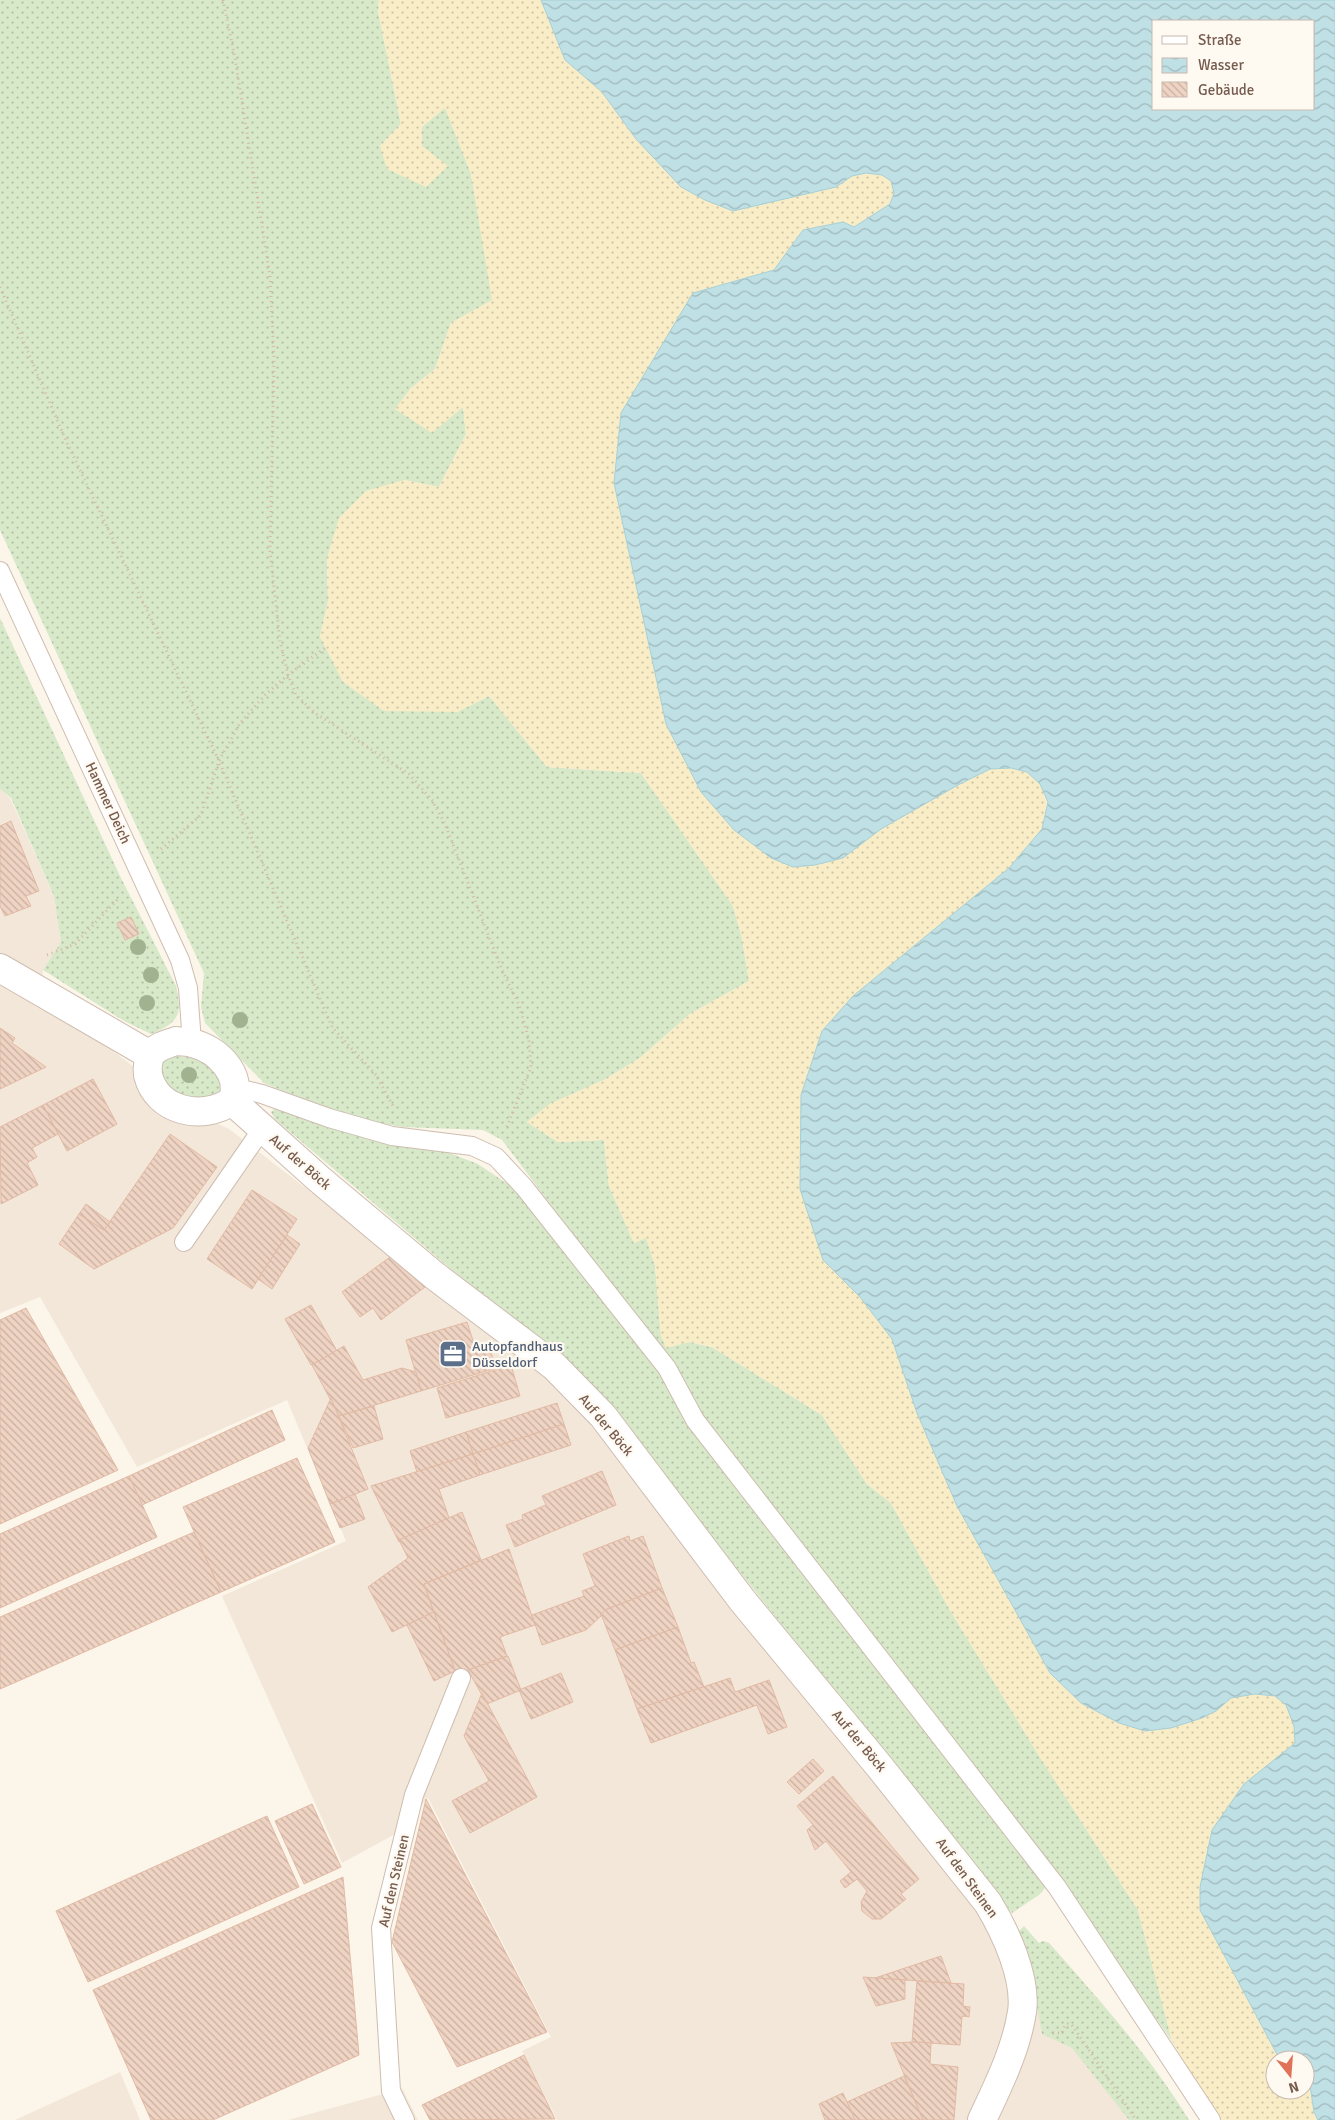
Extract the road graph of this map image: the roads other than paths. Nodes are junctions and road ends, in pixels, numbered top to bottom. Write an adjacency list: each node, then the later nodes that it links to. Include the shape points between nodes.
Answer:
1 (0, 571): 3 (lane, Hammer Deich, via 180,960 188,988)
2 (5, 971): 4 (street)
3 (192, 1042): 4 (street, via 176,1041); 5 (street, Auf der Böck, via 222,1060 230,1071)
4 (150, 1055): 5 (street, via 150,1083 165,1102 185,1110 204,1112 217,1110)
5 (234, 1094): 6 (street, Auf der Böck); 12 (lane, via 262,1094 329,1118 406,1138 472,1146 496,1157 524,1186 667,1368 695,1420 1057,1887)
6 (262, 1129): 7 (lane); 9 (street, Auf der Böck, via 428,1270 554,1366 603,1416 742,1600)
7 (184, 1242)
8 (461, 1678): 10 (lane, Auf den Steinen, via 414,1795 381,1928 391,2091)
9 (916, 1812): 11 (street, Auf den Steinen, via 965,1872 1000,1923 1018,1975 1022,2011 997,2090)
10 (404, 2120)
11 (982, 2120)
12 (1210, 2120)

